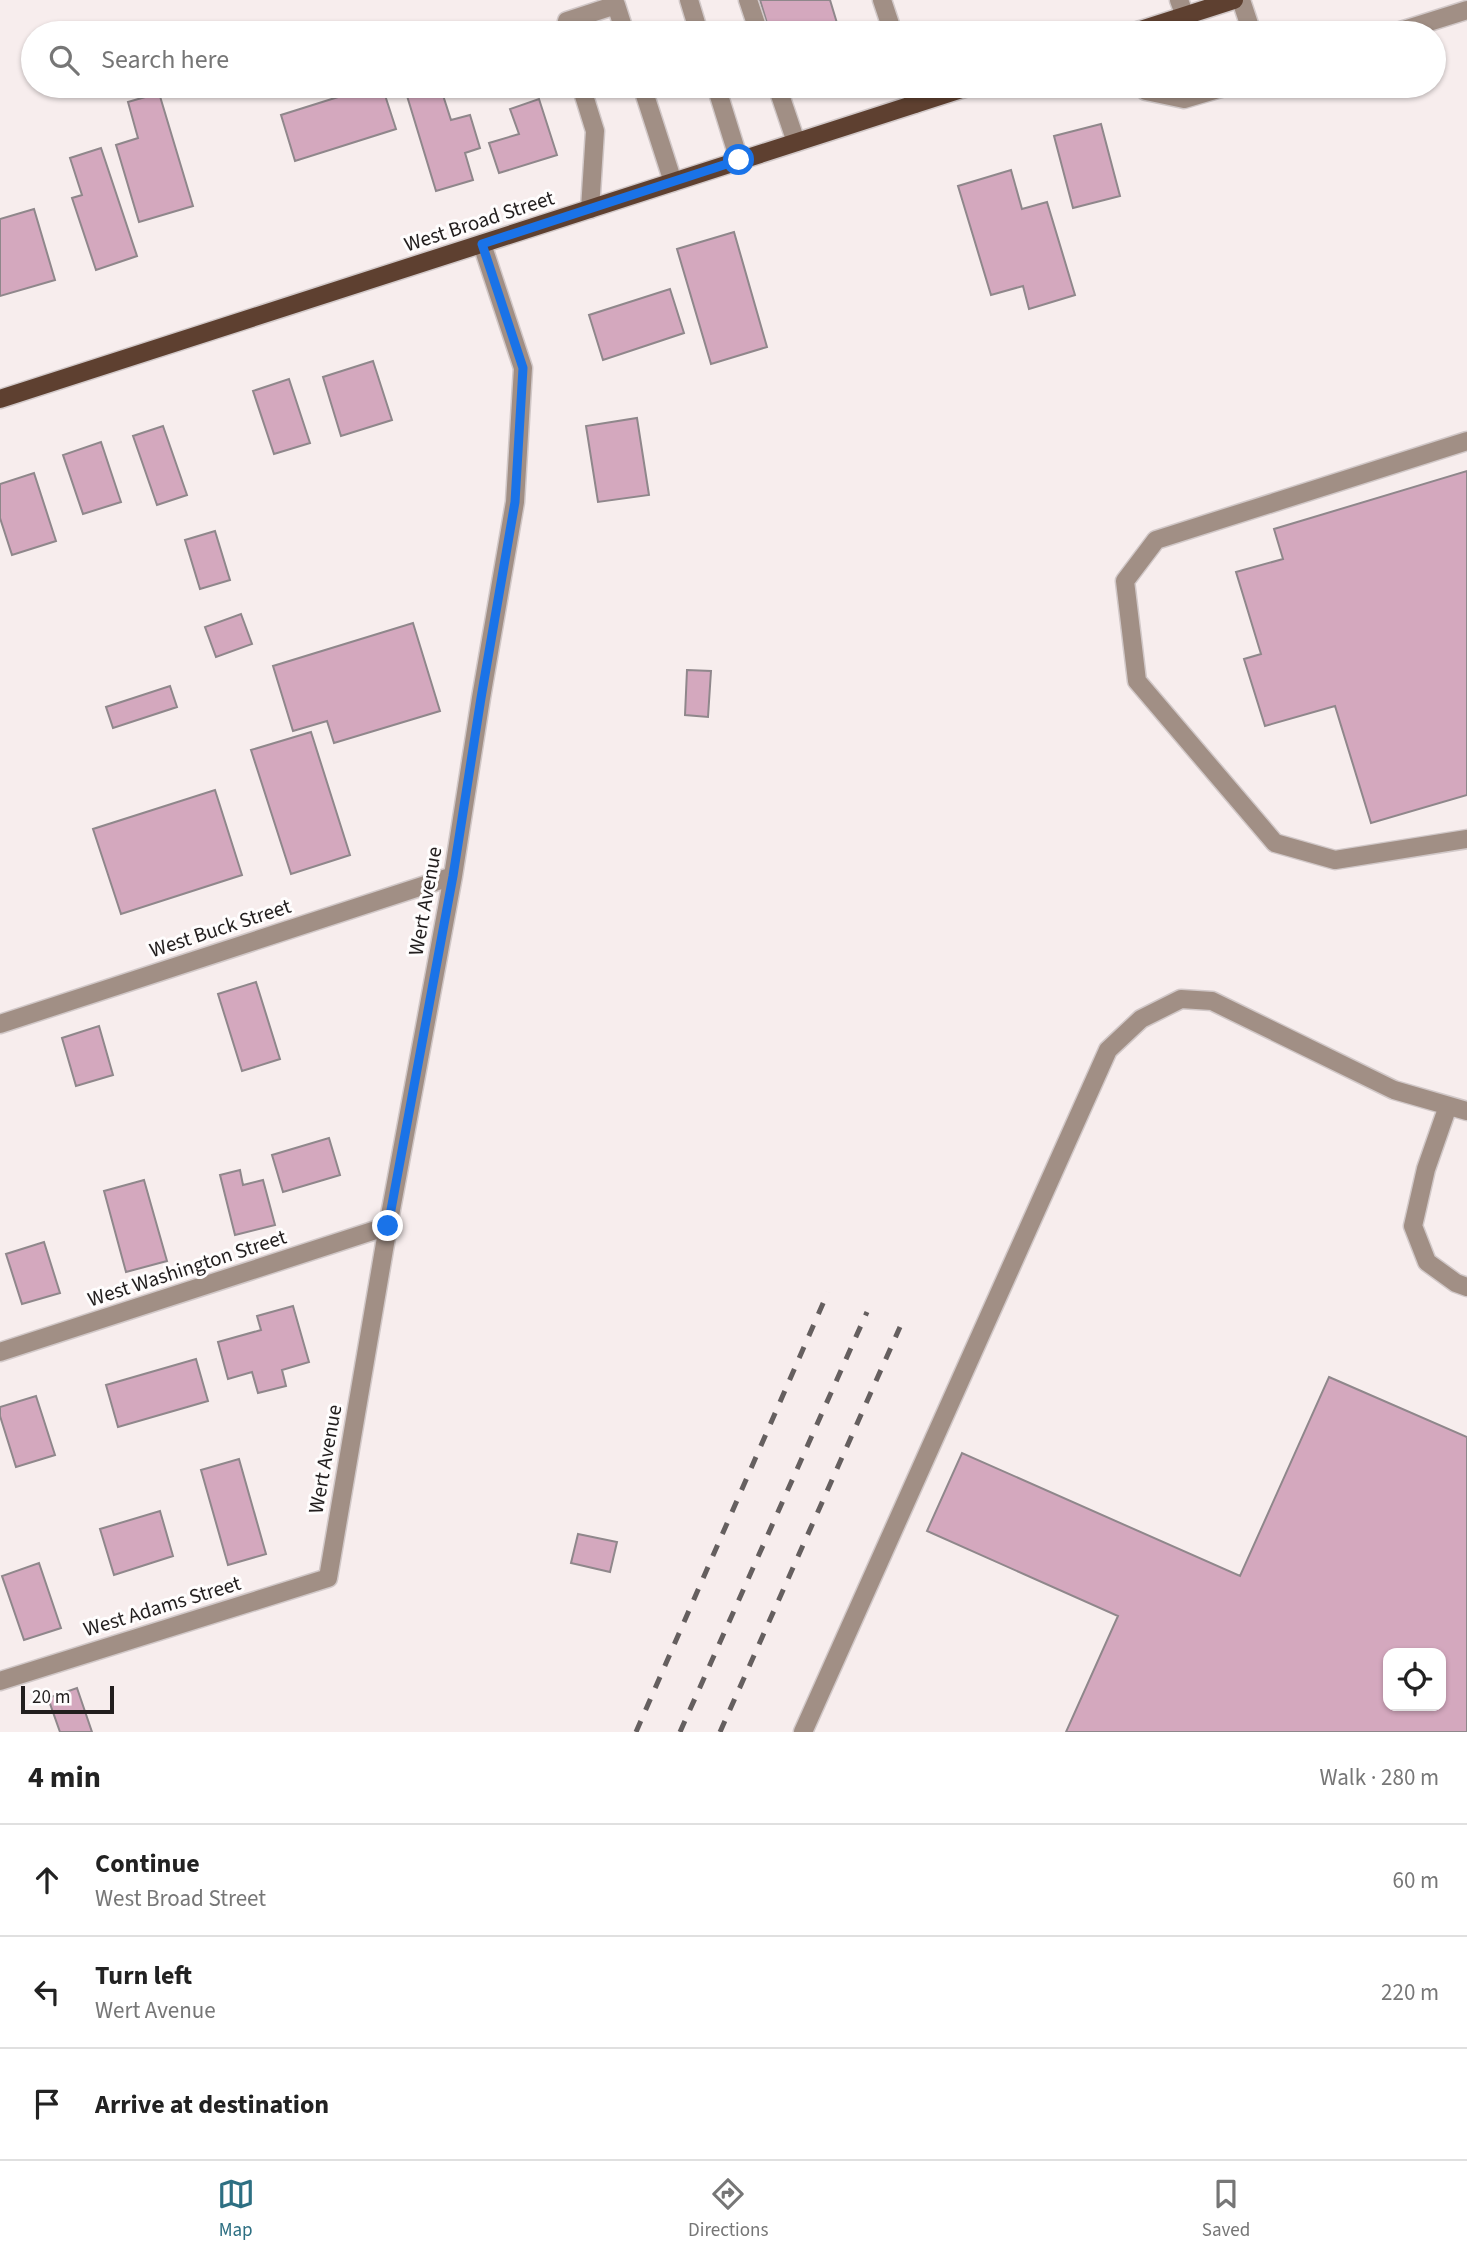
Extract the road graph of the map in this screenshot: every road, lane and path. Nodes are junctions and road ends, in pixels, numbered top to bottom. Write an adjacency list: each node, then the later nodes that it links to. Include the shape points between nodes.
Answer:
1 (689, 0): 11 (street)
2 (748, 0): 12 (street)
3 (882, 0): 13 (street)
4 (1234, 0): 7 (main road)
5 (1241, 0): 15 (street)
6 (622, 2): 9 (street); 10 (street)
7 (1182, 8): 14 (main road)
8 (1467, 10): 16 (street)
9 (568, 21)
10 (624, 21)
11 (695, 21)
12 (755, 21)
13 (889, 21)
14 (1155, 21)
15 (1248, 21)
16 (1432, 21)
17 (584, 98): 27 (street, via 594,131)
18 (646, 98): 26 (street)
19 (720, 98): 25 (street)
20 (781, 98): 24 (street)
21 (913, 98): 23 (street)
22 (934, 98): 23 (main road, West Broad Street)
23 (915, 104): 24 (main road, West Broad Street)
24 (796, 142): 25 (main road, West Broad Street)
25 (739, 160): 26 (main road, West Broad Street)
26 (673, 183): 27 (main road, West Broad Street)
27 (590, 209): 28 (main road, West Broad Street)
28 (482, 244): 29 (main road, West Broad Street); 32 (street, Wert Avenue, via 523,368 515,502)
29 (0, 399)
30 (1467, 441): 31 (street, via 1156,540 1125,581 1137,681 1275,843 1335,860)
31 (1467, 839)
32 (453, 876): 33 (street, West Buck Street); 36 (street, Wert Avenue)
33 (0, 1024)
34 (1448, 1106): 35 (street); 37 (street, via 1413,1226 1427,1262); 41 (street, via 1394,1090 1212,1000 1181,999 1141,1019 1108,1050)
35 (1467, 1111)
36 (388, 1226): 38 (street, West Washington Street); 39 (street, Wert Avenue)
37 (1467, 1287)
38 (0, 1352)
39 (330, 1568): 40 (street, West Adams Street, via 328,1578)
40 (0, 1681)
41 (803, 1732)

